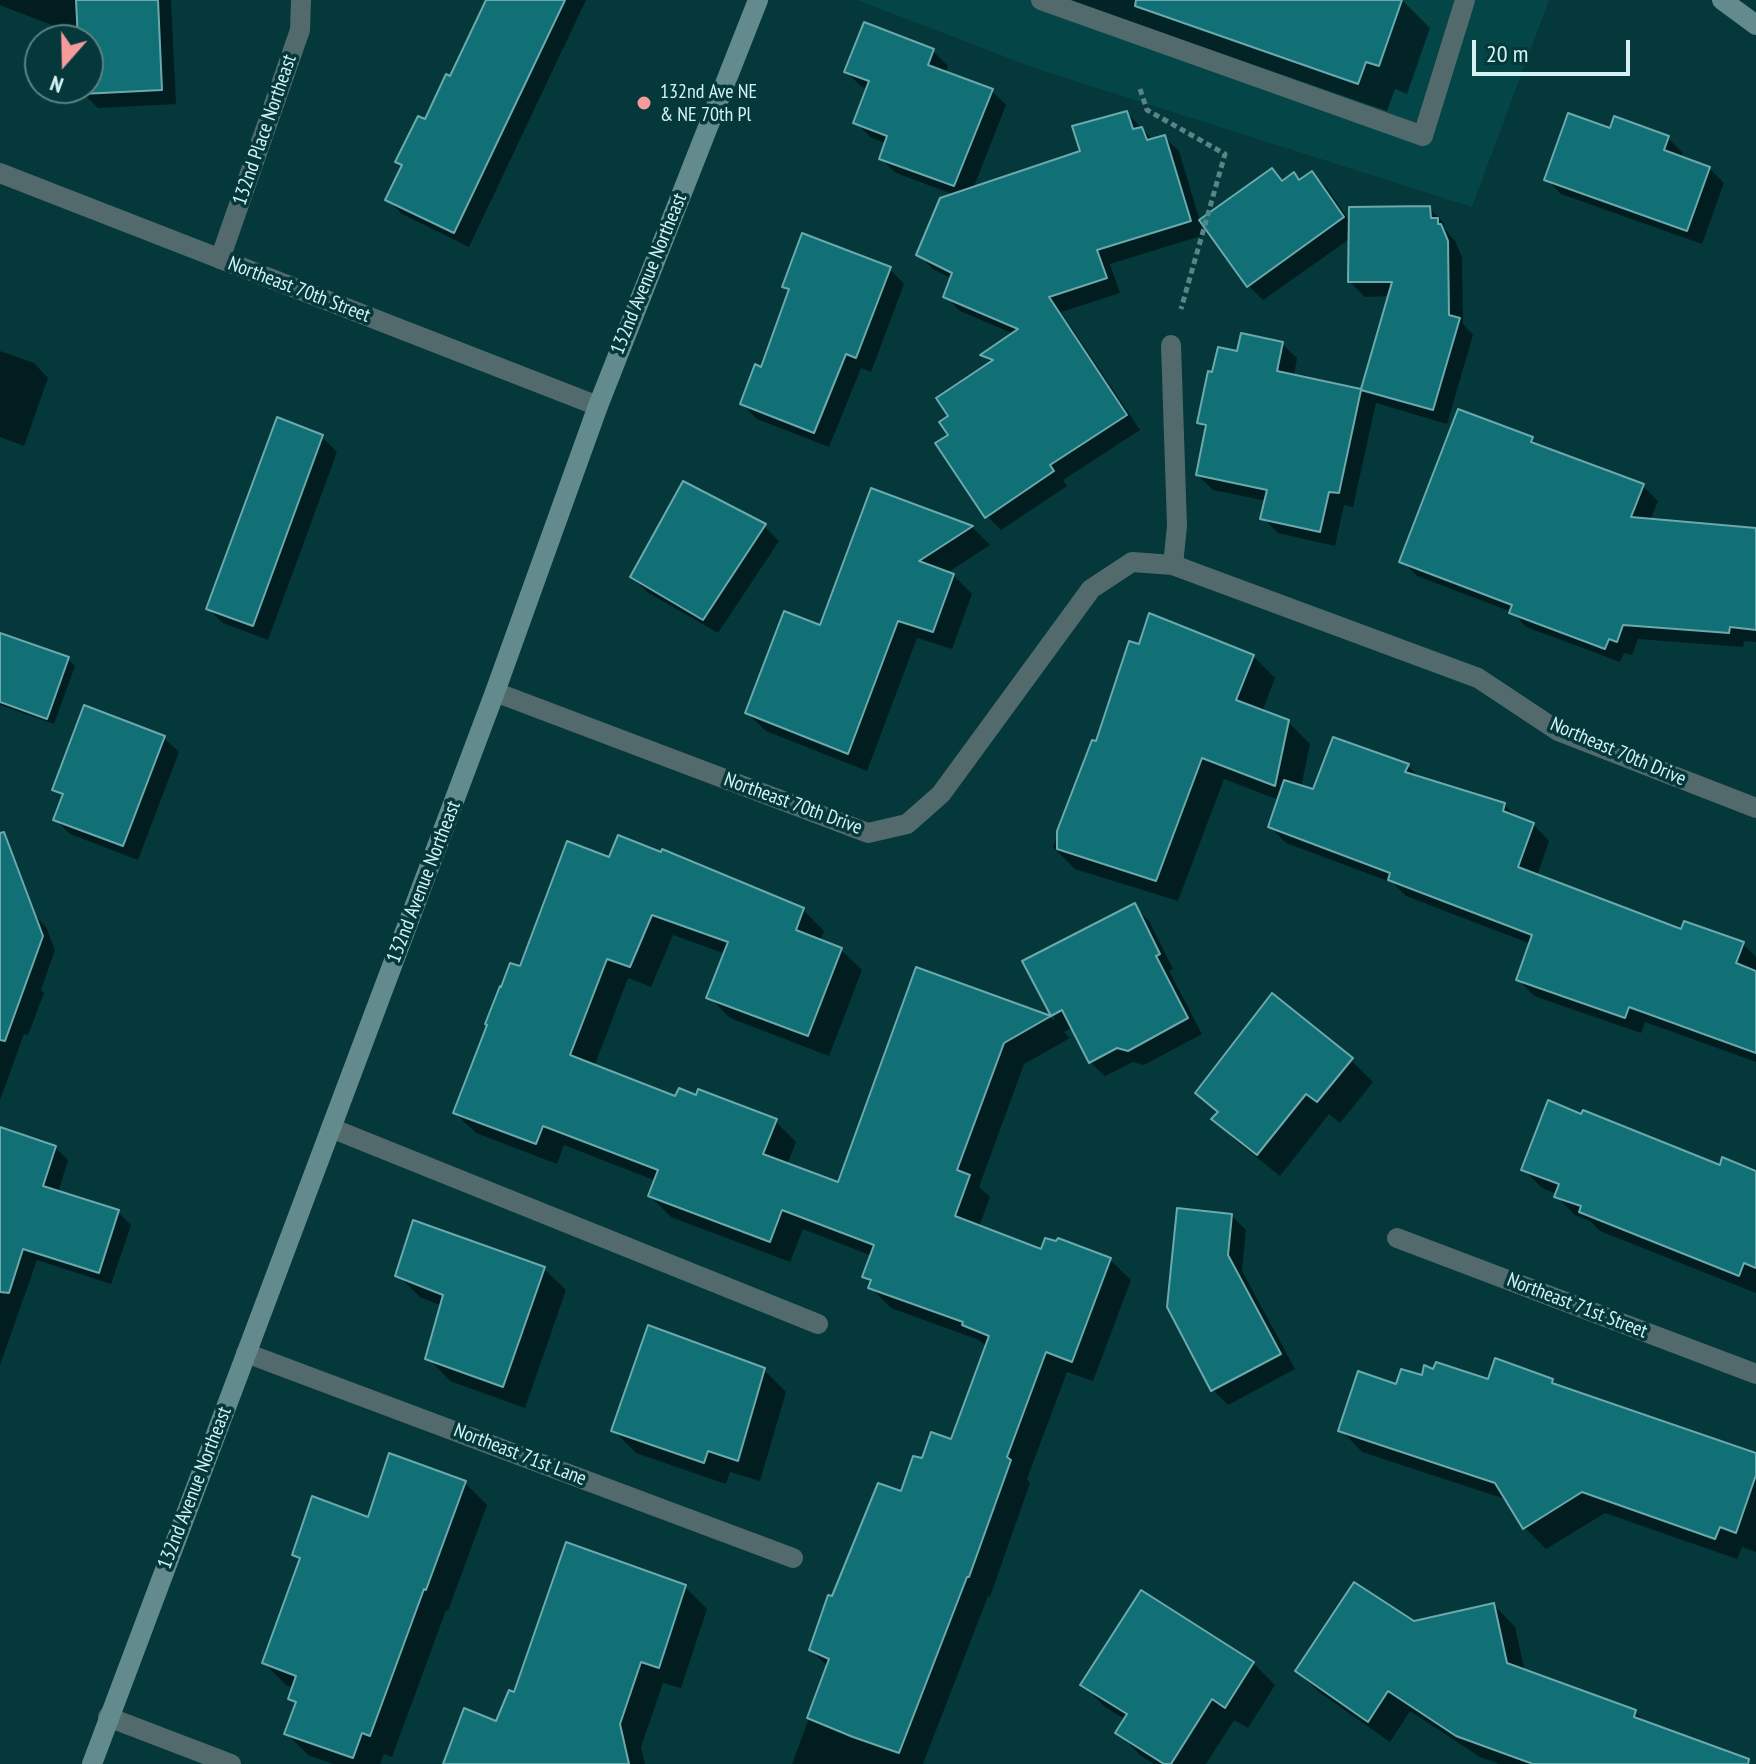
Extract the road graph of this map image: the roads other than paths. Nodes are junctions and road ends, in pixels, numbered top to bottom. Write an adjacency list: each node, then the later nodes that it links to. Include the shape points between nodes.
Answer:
1 (301, 0): 8 (street, 132nd Place Northeast, via 300,30)
2 (758, 0): 10 (main road, 132nd Avenue Northeast)
3 (1041, 0): 4 (street, via 1423,136)
4 (1465, 0)
5 (1722, 0): 6 (main road)
6 (1756, 25)
7 (0, 173): 8 (street, Northeast 70th Street)
8 (220, 259): 10 (street, Northeast 70th Street)
9 (1171, 345): 11 (street, via 1177,526)
10 (598, 406): 12 (main road, 132nd Avenue Northeast)
11 (1173, 565): 12 (street, Northeast 70th Drive, via 1132,562 1091,589 941,794 907,824 868,833); 13 (street, Northeast 70th Drive, via 1478,678 1558,731)
12 (495, 692): 14 (main road, 132nd Avenue Northeast)
13 (1756, 808)
14 (331, 1128): 16 (street); 17 (main road, 132nd Avenue Northeast)
15 (1397, 1238): 18 (street, Northeast 71st Street)
16 (818, 1324)
17 (246, 1353): 19 (street, Northeast 71st Lane); 20 (main road, 132nd Avenue Northeast)
18 (1756, 1374)
19 (793, 1558)
20 (108, 1717): 21 (main road, 132nd Avenue Northeast); 22 (street)
21 (92, 1764)
22 (231, 1764)

